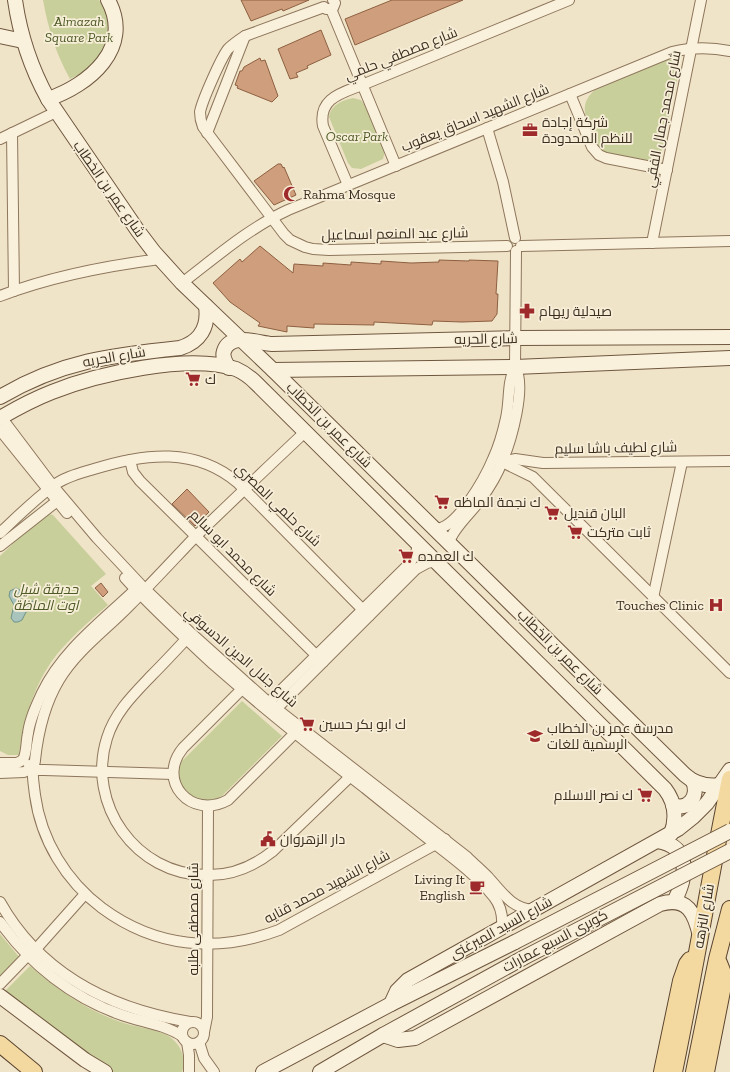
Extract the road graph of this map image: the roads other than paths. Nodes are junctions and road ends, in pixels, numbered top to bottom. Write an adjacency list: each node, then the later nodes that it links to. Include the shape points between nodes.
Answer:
1 (15, 0): 10 (street, شارع عمر بن الخطاب)
2 (108, 0): 15 (street, via 114,16 115,30 108,56 94,73 82,82)
3 (541, 0): 7 (street)
4 (569, 0): 7 (street, شارع مصطفي حلمي)
5 (701, 0): 11 (street, شارع محمد جمال الفقي)
6 (332, 3): 9 (street, شارع عبد المنعم اسماعيل); 13 (street)
7 (545, 10): 13 (street, شارع مصطفي حلمي)
8 (0, 36): 10 (street)
9 (245, 36): 18 (street); 18 (street, شارع عبد المنعم اسماعيل, via 221,59 201,108 201,119)
10 (23, 41): 15 (street, شارع عمر بن الخطاب)
11 (691, 48): 12 (street, شارع الشهيد اسحاق يعقوب); 14 (street, شارع الشهيد اسحاق يعقوب, via 666,55); 22 (street, شارع محمد جمال الفقي)
12 (730, 51)
13 (362, 84): 21 (street); 23 (street, شارع مصطفي حلمي, via 333,97 323,114 323,126)
14 (570, 94): 17 (street, شارع الشهيد اسحاق يعقوب); 22 (street, via 592,147 599,155)
15 (48, 99): 16 (street, شارع عمر بن الخطاب)
16 (56, 112): 19 (street); 28 (street, شارع عمر بن الخطاب)
17 (487, 128): 21 (street, شارع الشهيد اسحاق يعقوب); 27 (street, via 504,182)
18 (207, 133): 24 (street, شارع عبد المنعم اسماعيل)
19 (12, 134): 20 (street); 30 (street)
20 (0, 140)
21 (396, 166): 23 (street, شارع الشهيد اسحاق يعقوب)
22 (667, 170): 26 (street, شارع محمد جمال الفقي)
23 (348, 185): 24 (street, شارع الشهيد اسحاق يعقوب)
24 (271, 218): 27 (street, شارع عبد المنعم اسماعيل, via 290,240 317,250); 29 (street, شارع الشهيد اسحاق يعقوب, via 246,234)
25 (730, 241): 26 (street, شارع عبد المنعم اسماعيل)
26 (652, 243): 27 (street, شارع عبد المنعم اسماعيل)
27 (515, 245): 35 (street)
28 (160, 259): 29 (street, شارع عمر بن الخطاب); 30 (street, via 91,269)
29 (182, 284): 32 (street, شارع عمر بن الخطاب)
30 (14, 290): 31 (street)
31 (0, 296)
32 (206, 306): 33 (street, via 207,322); 36 (street, شارع عمر بن الخطاب)
33 (201, 336): 38 (street); 42 (street, شارع الحريه, via 180,348 113,355 70,366 29,381)
34 (730, 337): 35 (street, شارع الحريه)
35 (516, 338): 36 (street, شارع الحريه, via 272,344); 39 (street)
36 (242, 340): 40 (street, via 230,342 225,348 224,360); 41 (street, شارع عمر بن الخطاب)
37 (730, 358): 39 (street, شارع الحريه)
38 (194, 364): 40 (street, شارع الحريه); 43 (street, شارع الحريه, via 119,372 92,379 28,403)
39 (515, 367): 41 (street, شارع الحريه); 46 (street, via 520,379 517,411 511,437)
40 (229, 368): 44 (street, شارع عمر بن الخطاب, via 240,371 252,379)
41 (273, 370): 54 (street, شارع عمر بن الخطاب)
42 (0, 397)
43 (0, 422): 51 (street, شارع جلال الدين الدسوقي)
44 (305, 432): 52 (street); 58 (street, شارع عمر بن الخطاب)
45 (130, 460): 51 (street, شارع حلمي المصري, via 86,471); 52 (street, شارع حلمي المصري, via 163,456 190,458 224,472); 56 (street, شارع محمد ابو سالم, via 133,472 140,482)
46 (498, 460): 49 (street, شارع لطيف باشا سليم, via 515,459); 50 (street); 54 (street, via 463,509 448,525); 57 (street, via 487,491 454,532)
47 (730, 461): 48 (street, شارع لطيف باشا سليم)
48 (682, 462): 49 (street, شارع لطيف باشا سليم); 62 (street)
49 (542, 463): 50 (street, via 536,468)
50 (533, 477): 62 (street)
51 (51, 488): 53 (street, شارع جلال الدين الدسوقي); 55 (street, شارع حلمي المصري)
52 (245, 490): 56 (street); 63 (street, شارع حلمي المصري)
53 (59, 499): 59 (street); 61 (street, شارع جلال الدين الدسوقي)
54 (435, 529): 57 (street, شارع عمر بن الخطاب)
55 (0, 533)
56 (196, 536): 61 (street); 65 (street, شارع محمد ابو سالم)
57 (449, 543): 78 (street, شارع عمر بن الخطاب)
58 (418, 544): 60 (street, شارع عمر بن الخطاب); 63 (street, via 412,561)
59 (0, 546)
60 (436, 561): 63 (street, via 416,569); 80 (street, شارع عمر بن الخطاب, via 665,789)
61 (140, 590): 64 (street, شارع جلال الدين الدسوقي); 70 (street, via 80,641 56,669 42,692 34,713); 72 (street, شارع الشهيد محمد قنايه, via 84,649 60,680 42,722)
62 (654, 598): 66 (street)
63 (366, 613): 65 (street)
64 (189, 637): 67 (street, شارع جلال الدين الدسوقي); 68 (street, شارع جلال الدين الدسوقي); 74 (street, via 129,698 116,717 104,749)
65 (320, 659): 68 (street)
66 (730, 673)
67 (242, 689): 68 (street, شارع جلال الدين الدسوقي); 76 (street, via 183,748 174,762)
68 (270, 708): 69 (street, شارع جلال الدين الدسوقي); 77 (street, شارع جلال الدين الدسوقي)
69 (295, 733): 77 (street, شارع جلال الدين الدسوقي); 81 (street, via 228,800)
70 (23, 760): 71 (street, via 16,763); 72 (street)
71 (0, 763)
72 (33, 768): 74 (street); 75 (street, via 24,772); 88 (street, شارع الشهيد محمد قنايه, via 36,803 46,836 63,867)
73 (730, 770): 79 (street, شارع السيد الميرغنى)
74 (102, 772): 76 (street); 87 (street, via 110,812 124,836 134,846 168,868)
75 (0, 773)
76 (173, 774): 81 (street, via 176,786 184,797 196,804)
77 (353, 774): 85 (street, شارع جلال الدين الدسوقي); 87 (street, via 284,842 262,860 236,871)
78 (694, 781): 79 (street, شارع عمر بن الخطاب, via 707,786); 80 (street, via 696,791 691,802 683,807)
79 (725, 782): 83 (street, شارع السيد الميرغنى, via 702,809); 95 (main road, شارع النزهه)
80 (673, 805): 83 (street, شارع عمر بن الخطاب, via 675,818)
81 (208, 806): 87 (street, شارع مصطفى طلبه)
82 (730, 831): 104 (street, كوبرى السبع عمارات, bridge)
83 (671, 834): 84 (street, شارع السيد الميرغنى)
84 (658, 841): 90 (street, via 675,849 684,865 682,884); 91 (street, شارع السيد الميرغنى)
85 (441, 842): 91 (street, شارع جلال الدين الدسوقي, via 481,870 511,902); 94 (street, شارع جلال الدين الدسوقي, via 499,904); 96 (street, شارع الشهيد محمد قنايه, via 280,930 238,942)
86 (730, 851): 107 (street, كوبرى السبع عمارات, bridge, via 530,954)
87 (207, 875): 96 (street, شارع مصطفى طلبه)
88 (85, 894): 96 (street, شارع الشهيد محمد قنايه, via 109,913 149,934 179,942); 97 (street)
89 (0, 902): 97 (street)
90 (674, 902): 95 (street, via 690,911); 107 (street, via 656,906 415,1038 398,1040)
91 (533, 910): 94 (street, شارع السيد الميرغنى)
92 (730, 911): 99 (main road, شارع النزهه)
93 (0, 922): 97 (street, via 12,938)
94 (502, 928): 104 (street, شارع السيد الميرغنى, via 408,980 397,991)
95 (700, 936): 98 (main road, شارع النزهه)
96 (207, 945): 106 (street, شارع مصطفى طلبه, via 207,1017)
97 (32, 952): 101 (street); 105 (street, via 103,997 124,1006); 108 (street, via 48,974 89,1001 167,1029)
98 (696, 956): 117 (main road, شارع النزهه, via 687,964 682,976); 118 (main road)
99 (717, 959): 100 (main road, شارع النزهه); 119 (main road)
100 (724, 981): 103 (street); 120 (main road, شارع النزهه)
101 (0, 984)
102 (0, 996): 112 (street, via 85,1060)
103 (730, 1000)
104 (391, 1004): 115 (street)
105 (190, 1022): 106 (street, via 201,1025); 108 (street, via 182,1029)
106 (204, 1032): 109 (street)
107 (383, 1035): 116 (street)
108 (184, 1039): 109 (street, via 195,1044); 113 (street, via 189,1055)
109 (199, 1042): 114 (street, via 204,1058)
110 (0, 1044): 111 (main road)
111 (34, 1072)
112 (105, 1072)
113 (189, 1072)
114 (214, 1072)
115 (263, 1072)
116 (320, 1072)
117 (662, 1072)
118 (674, 1072)
119 (694, 1072)
120 (706, 1072)

